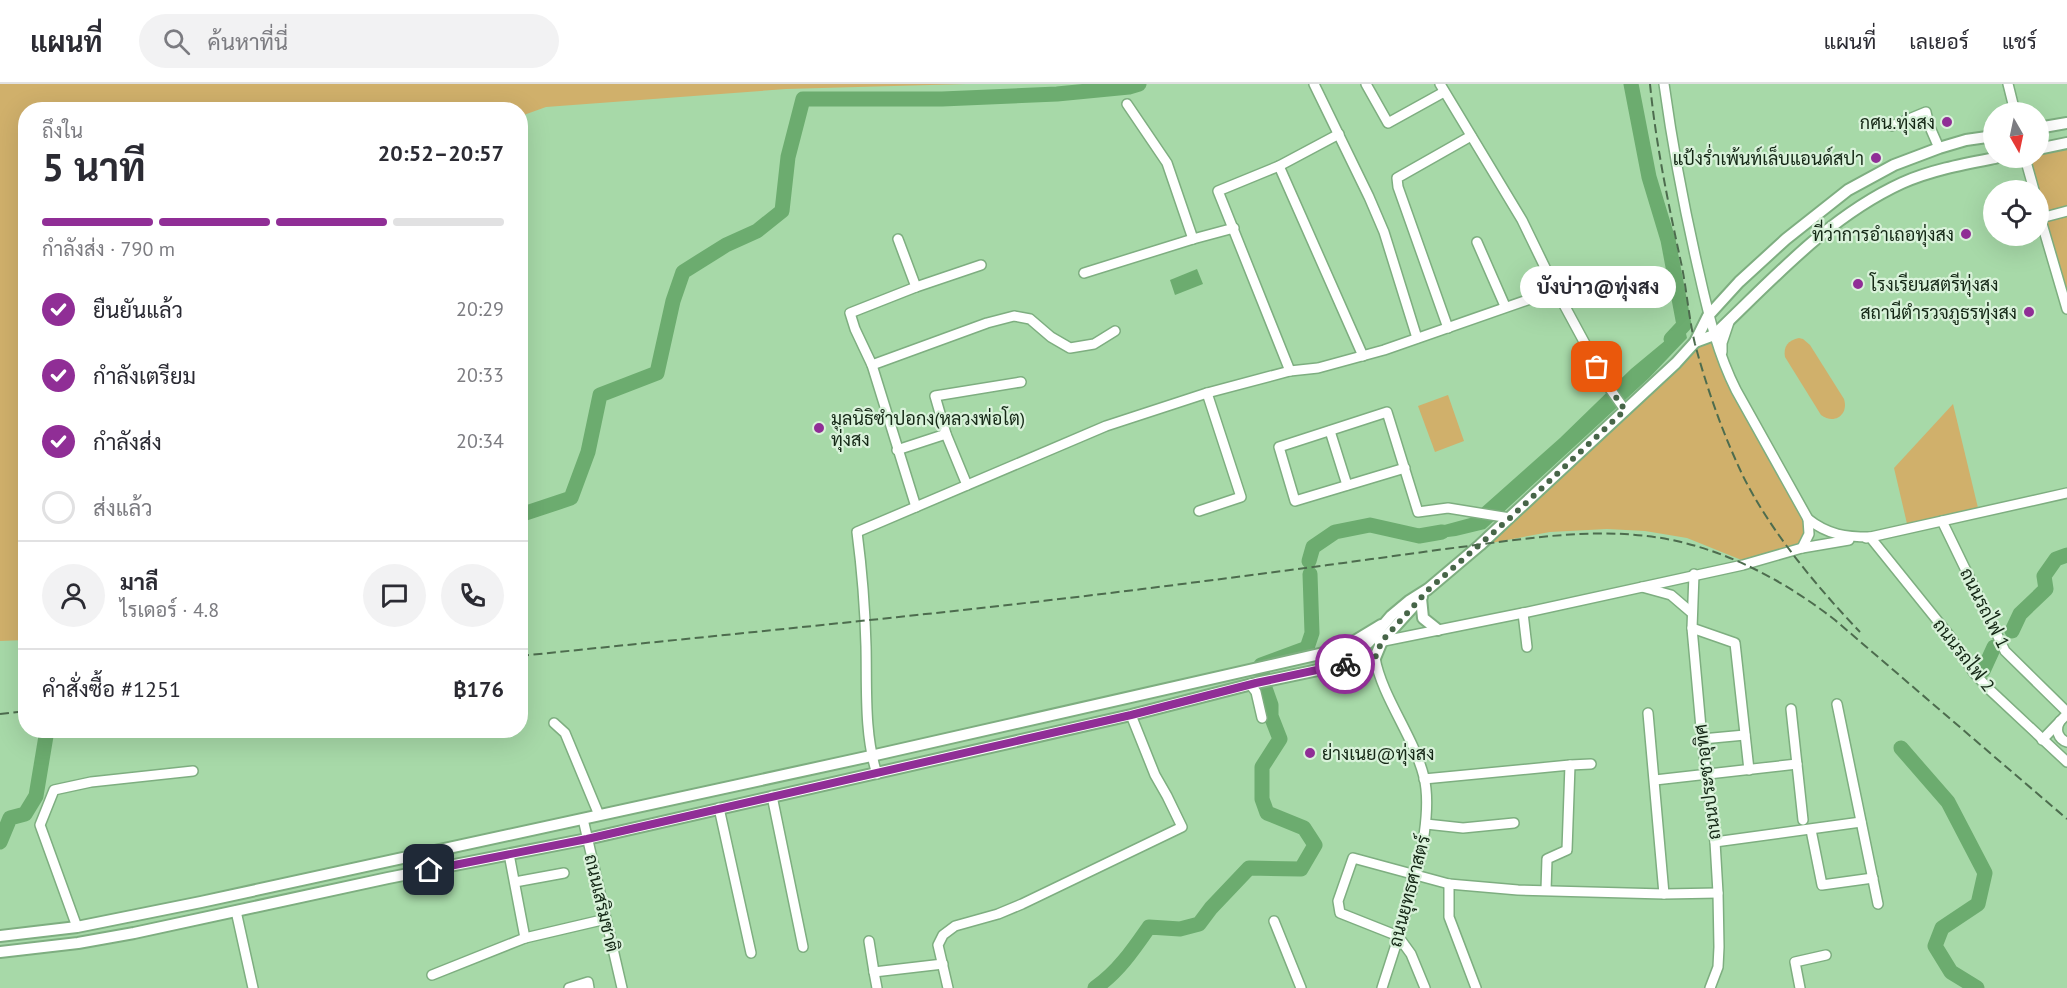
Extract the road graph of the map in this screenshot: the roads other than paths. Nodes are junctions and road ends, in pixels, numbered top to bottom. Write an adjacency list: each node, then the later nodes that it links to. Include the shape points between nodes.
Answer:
1 (1314, 84): 11 (street)
2 (1366, 84): 5 (street, via 1388,123)
3 (1664, 84): 32 (street, via 1686,220)
4 (2008, 84): 6 (street)
5 (1442, 88): 12 (street)
6 (2012, 102)
7 (1127, 104): 23 (street, via 1167,162)
8 (2067, 123): 10 (main road)
9 (1892, 126): 16 (street, via 1926,112)
10 (2049, 126)
11 (1339, 134): 18 (street); 37 (street, via 1384,232)
12 (1471, 136): 29 (street, via 1522,220); 34 (street, via 1397,178)
13 (1983, 138): 16 (main road)
14 (2067, 143): 15 (main road)
15 (2049, 147)
16 (1939, 148): 32 (main road, via 1894,165 1848,190 1768,255)
17 (1983, 160): 33 (main road, via 1903,182 1858,208 1805,247)
18 (1280, 166): 21 (street, via 1218,191); 39 (street)
19 (2067, 211): 20 (street)
20 (2049, 213)
21 (1234, 228): 23 (street); 42 (street)
22 (898, 239): 28 (street)
23 (1193, 239): 27 (street)
24 (1477, 242): 30 (street)
25 (2049, 245): 31 (street)
26 (981, 265): 28 (street)
27 (1084, 273)
28 (916, 286): 40 (street, via 850,313)
29 (1556, 290): 30 (street); 45 (street)
30 (1505, 306): 34 (street)
31 (2067, 307)
32 (1708, 316): 36 (street); 38 (main road)
33 (1729, 321): 36 (main road); 41 (street, via 1722,343)
34 (1448, 328): 37 (street)
35 (1115, 331): 40 (street, via 1094,344 1070,348 1030,319 1014,316)
36 (1714, 335): 38 (main road); 41 (street)
37 (1417, 338): 39 (street)
38 (1695, 342): 45 (main road)
39 (1363, 356): 42 (street)
40 (872, 365): 48 (street)
41 (1725, 369): 56 (street)
42 (1290, 371): 44 (street)
43 (1021, 382): 47 (street, via 935,396)
44 (1207, 393): 51 (street, via 1106,426); 54 (street, via 1241,497)
45 (1623, 407): 55 (main road)
46 (1330, 431): 49 (street, via 1387,412); 50 (street); 50 (street, via 1279,447 1294,501)
47 (946, 434): 48 (street); 51 (street)
48 (897, 450): 53 (street)
49 (1405, 468): 50 (street); 55 (street, via 1418,512 1448,508)
50 (1347, 485)
51 (967, 486): 53 (street)
52 (2067, 493): 57 (street)
53 (916, 507): 85 (street, via 857,532 864,588)
54 (1199, 511)
55 (1506, 518): 62 (main road)
56 (1808, 519): 58 (street, via 1840,536); 59 (street, via 1809,534)
57 (1942, 521): 58 (street); 78 (street, ถนนรถไฟ 1, via 2004,651)
58 (1870, 537): 59 (street); 83 (street, ถนนรถไฟ 2, via 1949,635 1974,673)
59 (1802, 548): 60 (street, via 1765,560)
60 (1694, 574): 61 (street); 64 (street, ถนนประชาอุทิศ)
61 (1638, 586): 63 (street); 64 (street, via 1671,595)
62 (1424, 594): 65 (main road, via 1409,601); 67 (main road, via 1424,618); 68 (main road)
63 (1523, 613): 67 (street); 70 (street)
64 (1692, 613): 66 (street, ถนนประชาอุทิศ)
65 (1385, 623): 69 (main road); 71 (main road)
66 (1692, 628): 81 (street, via 1735,643); 82 (street, ถนนประชาอุทิศ)
67 (1438, 630): 68 (street)
68 (1382, 641): 69 (street); 72 (main road)
69 (1368, 643): 71 (main road)
70 (1527, 647)
71 (1340, 650): 85 (main road)
72 (1375, 658): 73 (main road); 94 (street, ถนนยุทธศาสตร์)
73 (1253, 683): 77 (main road); 79 (street)
74 (1837, 704): 101 (street)
75 (1791, 709): 88 (street)
76 (1648, 713): 95 (street)
77 (1131, 715): 92 (main road); 129 (street, via 1155,776 1182,827 1022,904 955,926 938,945)
78 (2066, 716): 83 (street); 84 (street, via 2057,728 2061,739)
79 (1262, 718)
80 (554, 723): 98 (street, via 565,733)
81 (1745, 735): 82 (street); 90 (street)
82 (1702, 740): 93 (street, ถนนประชาอุทิศ)
83 (2042, 740): 86 (street, ถนนรถไฟ 2)
84 (2067, 742)
85 (871, 756): 92 (street); 98 (main road)
86 (2067, 762)
87 (1590, 764): 89 (street)
88 (1797, 764): 90 (street); 100 (street)
89 (1570, 765): 94 (street); 113 (street, via 1567,850 1546,859)
90 (1749, 770): 93 (street)
91 (193, 771): 120 (street, via 54,789 40,825)
92 (877, 774): 96 (main road)
93 (1707, 775): 95 (street); 106 (street, ถนนประชาอุทิศ)
94 (1424, 779): 103 (street, ถนนยุทธศาสตร์)
95 (1655, 780): 115 (street)
96 (772, 796): 97 (main road); 125 (street)
97 (719, 808): 105 (main road); 127 (street)
98 (599, 815): 99 (main road)
99 (583, 819): 105 (street, ถนนเสริมชาติ); 120 (main road)
100 (1803, 820)
101 (1861, 822): 104 (street); 110 (street)
102 (1514, 823): 103 (street, via 1463,828)
103 (1426, 824): 109 (street, ถนนยุทธศาสตร์)
104 (1811, 830): 106 (street); 110 (street, via 1821,885)
105 (587, 839): 107 (main road); 118 (street, ถนนเสริมชาติ)
106 (1714, 842): 114 (street, ถนนประชาอุทิศ)
107 (509, 854): 111 (street); 117 (main road)
108 (564, 873): 111 (street)
109 (1415, 876): 112 (street); 122 (street, ถนนยุทธศาสตร์); 122 (street, via 1353,858 1338,901 1340,913)
110 (1873, 878): 116 (street)
111 (514, 882): 123 (street)
112 (1449, 884): 113 (street); 141 (street, via 1449,917)
113 (1546, 890): 115 (street)
114 (1718, 893): 115 (street); 142 (street, ถนนประชาอุทิศ, via 1718,967)
115 (1664, 894)
116 (1878, 904)
117 (236, 911): 126 (main road, via 78,943); 132 (street)
118 (606, 919): 123 (street); 135 (street, ถนนเสริมชาติ)
119 (1274, 921): 138 (street)
120 (77, 927): 121 (main road)
121 (0, 936)
122 (1398, 936): 139 (street, ถนนยุทธศาสตร์); 140 (street, via 1411,954)
123 (525, 938): 131 (street)
124 (869, 941): 130 (street)
125 (803, 947)
126 (0, 952)
127 (751, 953)
128 (1826, 955): 143 (street, via 1795,962)
129 (943, 964): 130 (street); 137 (street)
130 (874, 972): 136 (street)
131 (432, 975)
132 (253, 988)
133 (569, 988): 134 (street, via 588,982)
134 (589, 988)
135 (622, 988)
136 (877, 988)
137 (948, 988)
138 (1300, 988)
139 (1382, 988)
140 (1425, 988)
141 (1476, 988)
142 (1710, 988)
143 (1800, 988)

